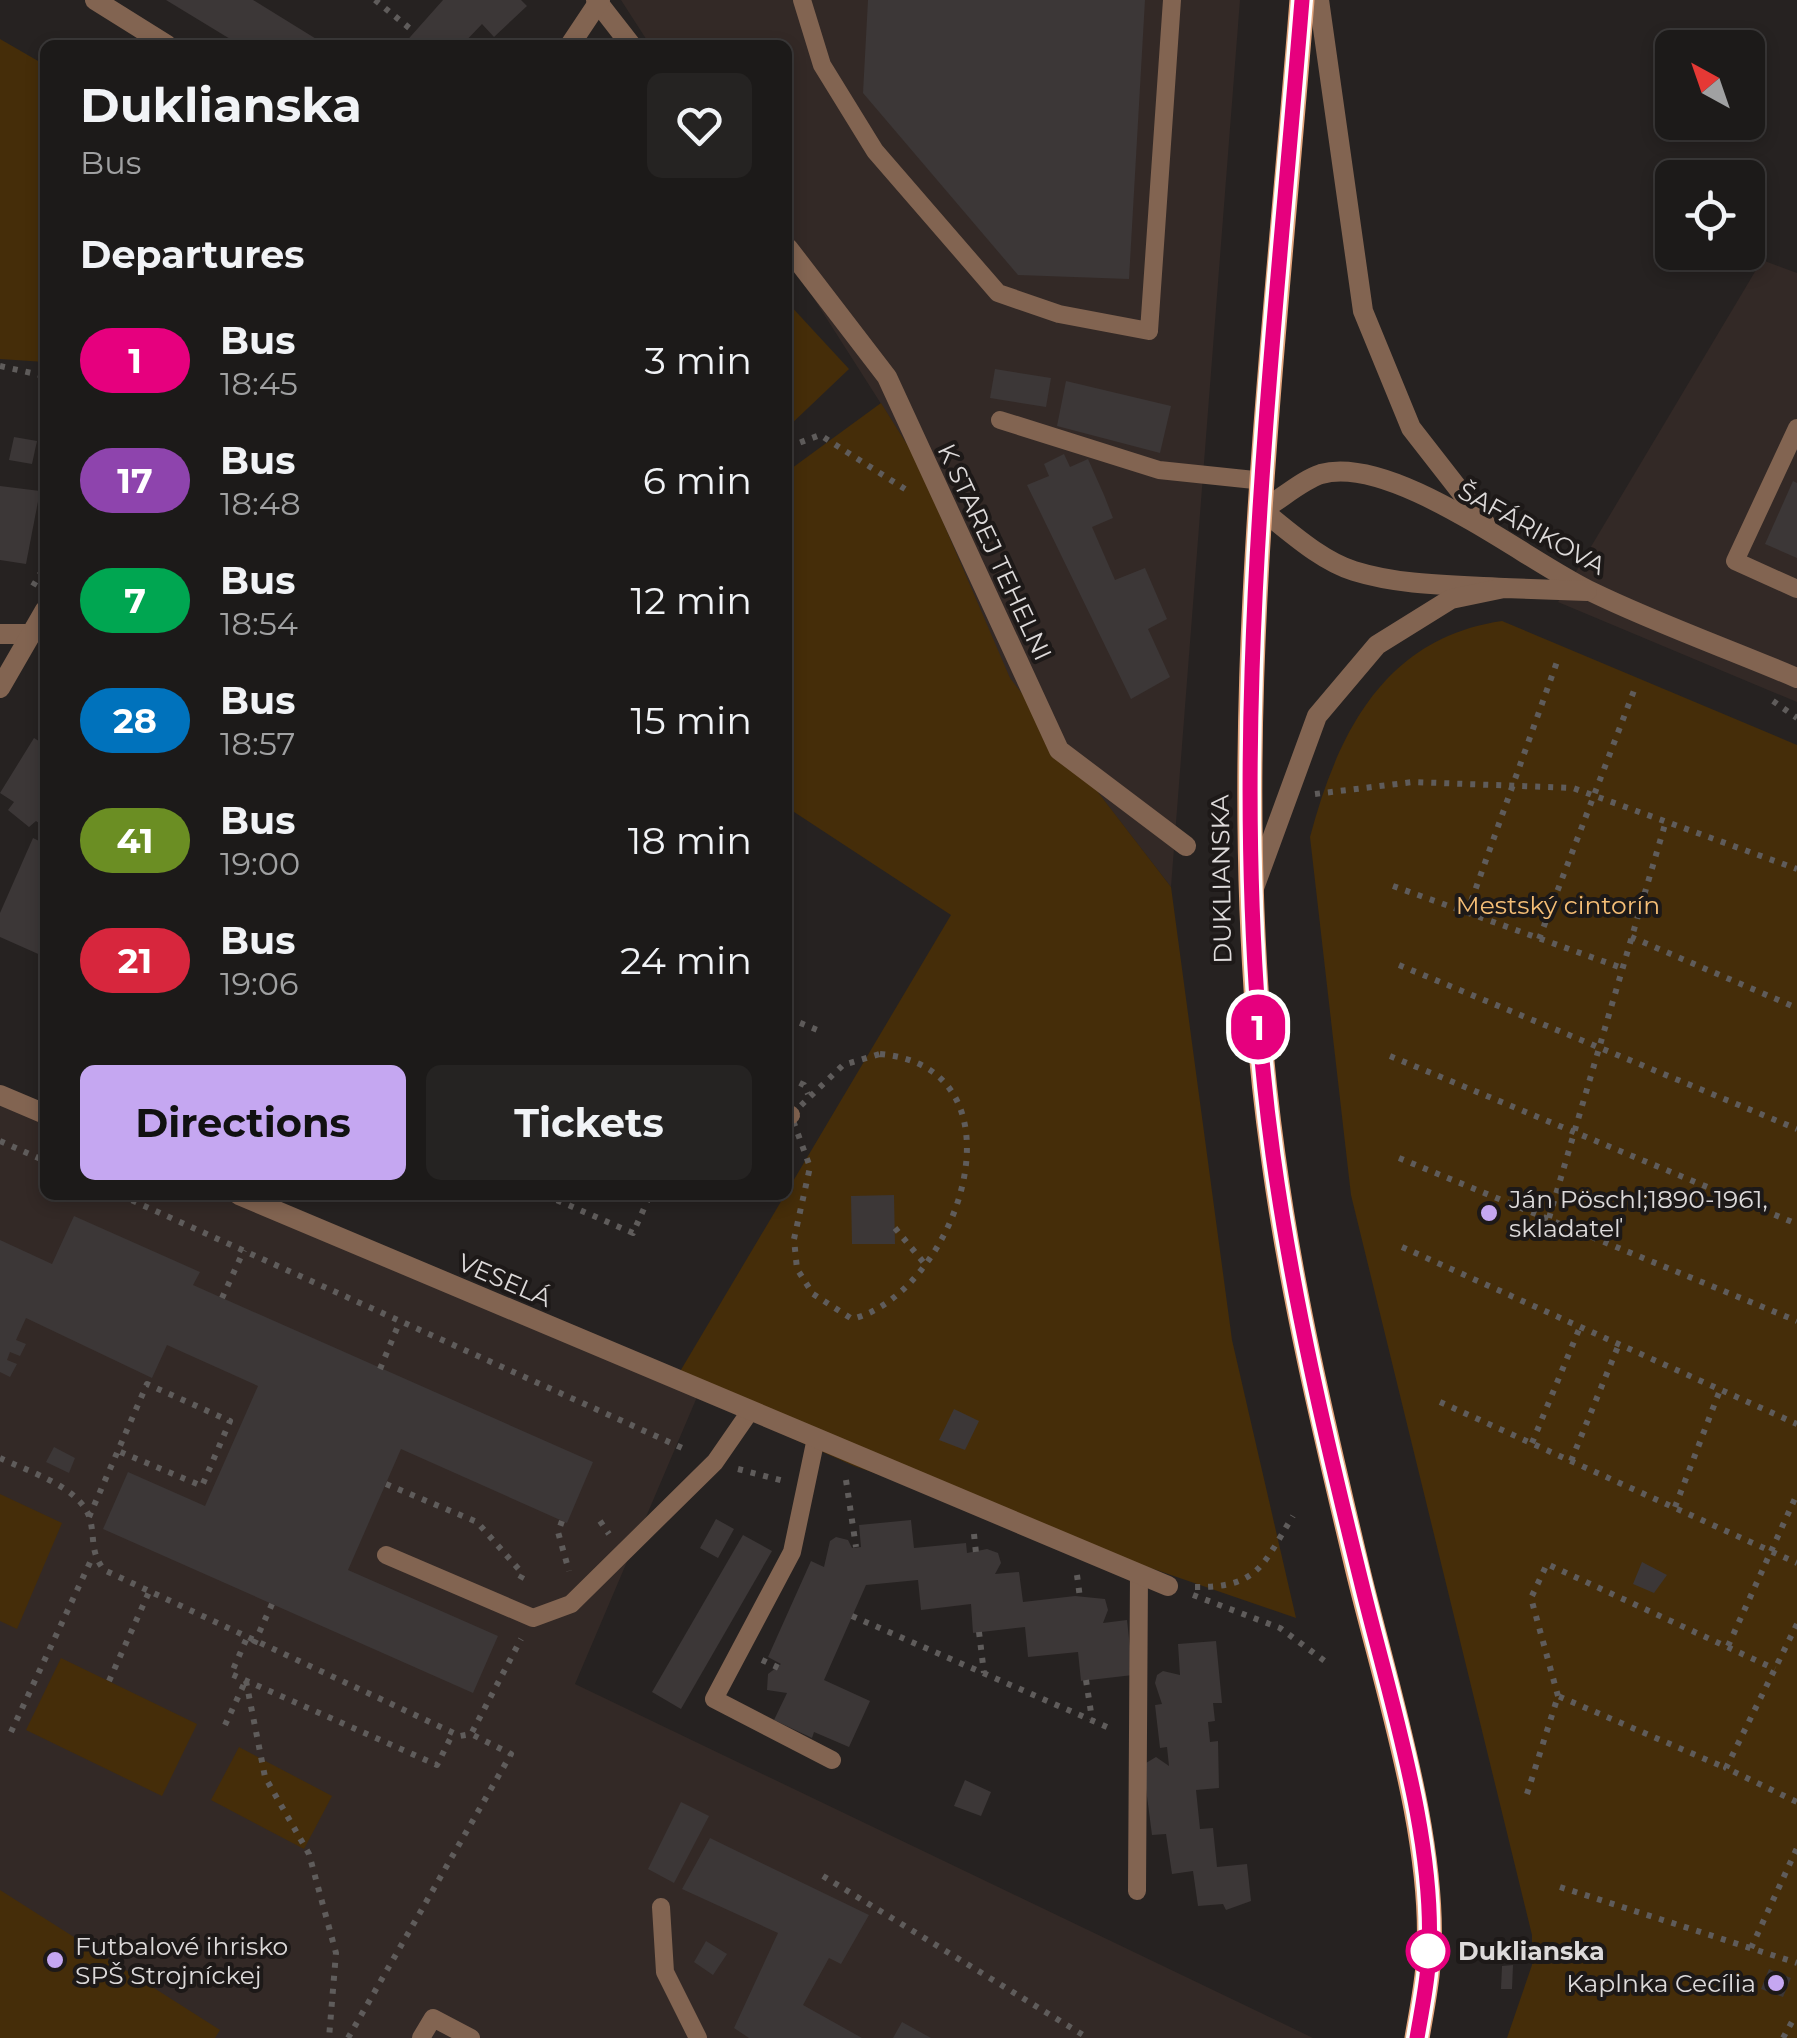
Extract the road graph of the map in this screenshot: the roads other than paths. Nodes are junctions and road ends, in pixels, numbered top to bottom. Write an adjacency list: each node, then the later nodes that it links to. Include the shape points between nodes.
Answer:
1 (94, 0): 7 (street)
2 (802, 0): 3 (lane, via 822,66 875,151 998,293 1059,314 1150,330)
3 (1172, 0)
4 (1302, 0): 13 (main road, DUKLIANSKA)
5 (1319, 0): 15 (street, via 1362,312 1411,428)
6 (598, 1): 8 (street); 9 (street)
7 (159, 40)
8 (573, 40)
9 (627, 40)
10 (792, 253): 24 (street, K STAREJ TEHELNI, via 886,377 1059,750)
11 (1000, 420): 13 (lane, via 1159,470)
12 (1797, 428): 17 (lane, via 1735,561)
13 (1264, 481): 14 (main road, DUKLIANSKA)
14 (1262, 510): 15 (street, ŠAFÁRIKOVA, via 1322,474 1365,476); 16 (street, via 1352,571 1413,583); 25 (main road, DUKLIANSKA)
15 (1490, 528): 18 (street, ŠAFÁRIKOVA)
16 (1504, 588): 18 (street); 25 (street, via 1451,599 1377,644 1317,716)
17 (1797, 589)
18 (1589, 591): 22 (street, ŠAFÁRIKOVA)
19 (40, 619): 21 (street)
20 (0, 634): 21 (street)
21 (31, 634): 23 (street)
22 (1797, 678)
23 (0, 688)
24 (1186, 846)
25 (1248, 904): 40 (main road, DUKLIANSKA, via 1273,1158 1310,1370 1408,1770 1428,1897 1428,1963)
26 (0, 1095): 27 (street)
27 (40, 1112)
28 (251, 1200): 29 (street, VESELÁ)
29 (752, 1410): 30 (street, VESELÁ); 31 (lane, via 716,1462 571,1604 534,1618)
30 (816, 1438): 32 (street, VESELÁ); 34 (lane, via 792,1552 714,1699)
31 (386, 1555)
32 (1140, 1574): 33 (street, VESELÁ); 35 (lane)
33 (1168, 1586)
34 (832, 1760)
35 (1137, 1891)
36 (661, 1907): 39 (lane, via 665,1972)
37 (422, 2038): 38 (lane, via 433,2018)
38 (471, 2038)
39 (698, 2038)
40 (1417, 2038)

